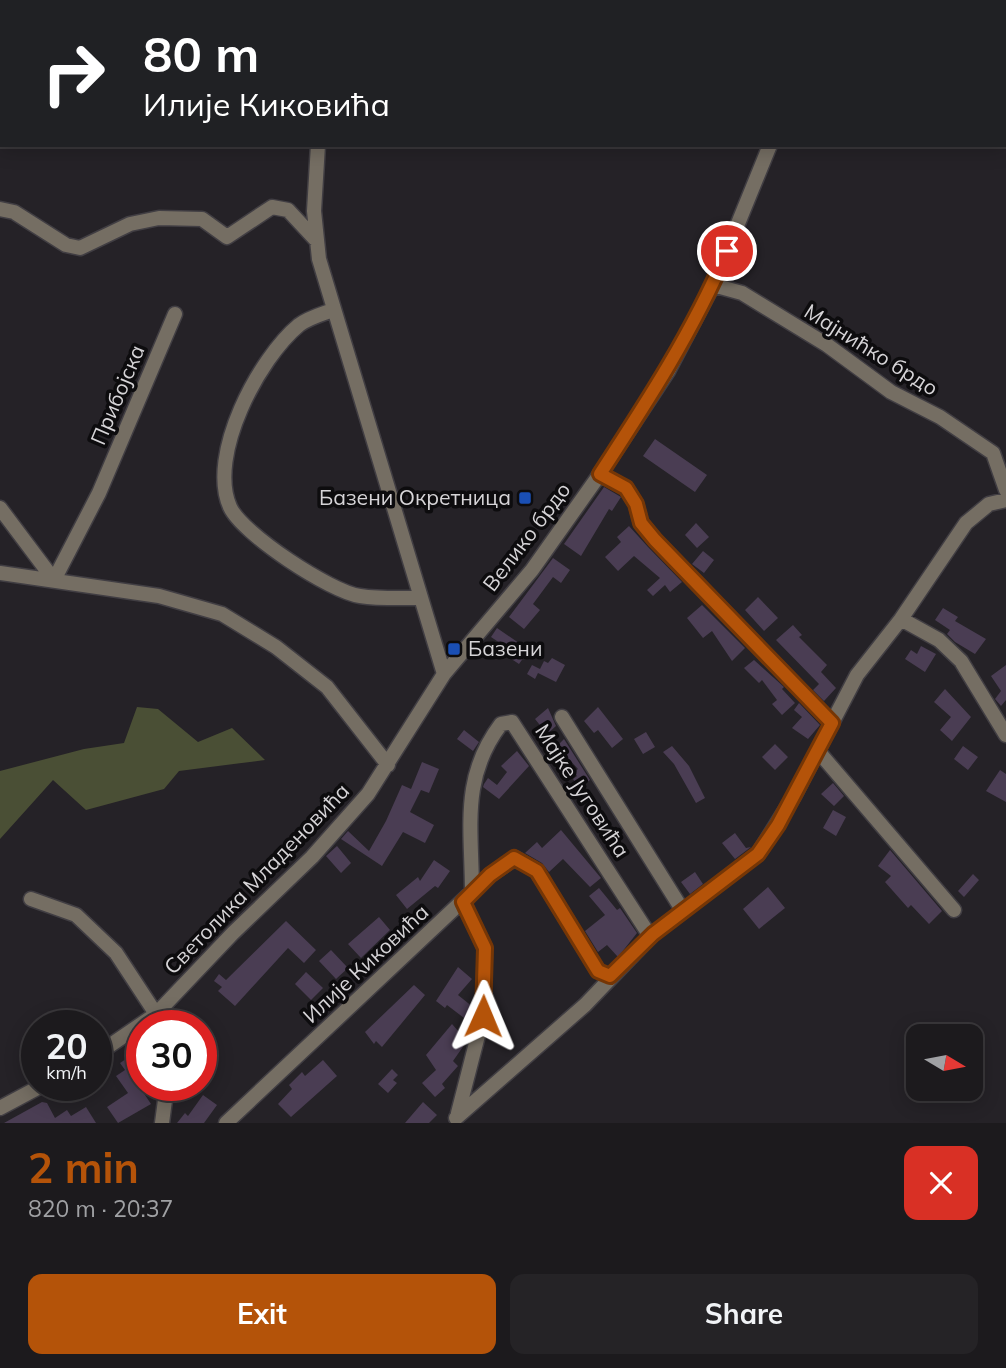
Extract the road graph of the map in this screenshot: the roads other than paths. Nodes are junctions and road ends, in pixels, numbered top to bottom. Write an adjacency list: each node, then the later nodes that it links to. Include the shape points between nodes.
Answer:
1 (318, 147): 4 (street)
2 (769, 147): 5 (street, Велико брдо)
3 (0, 209): 4 (street, via 80,248 130,223 159,218 202,219 227,237 272,207 288,210)
4 (315, 239): 6 (street)
5 (720, 286): 8 (street, Велико брдо); 9 (street, Мајнићко брдо, via 827,345 891,392 940,417 993,453)
6 (333, 310): 14 (street); 14 (street, via 301,323 274,351 244,397 224,464 230,507 269,546 307,574 359,596)
7 (175, 314): 13 (street, Прибојска, via 99,493)
8 (600, 474): 16 (street, Велико брдо, via 532,570); 18 (street, via 626,488 641,523 655,540)
9 (1006, 490)
10 (1006, 500): 15 (street, via 989,504 967,523)
11 (0, 508): 13 (street)
12 (0, 573): 13 (street)
13 (54, 580): 21 (street, via 159,596 222,614 276,647 327,687)
14 (419, 598): 16 (street)
15 (901, 619): 18 (street, via 858,675); 19 (street, via 939,640 961,661)
16 (444, 674): 21 (street, Светолика Младеновића)
17 (562, 717): 25 (street)
18 (832, 723): 20 (street)
19 (1006, 735)
20 (818, 751): 24 (street); 25 (street, via 758,854)
21 (388, 765): 29 (street, Светолика Младеновића, via 312,857 233,933)
22 (467, 898): 26 (street, Мајке Југовића, via 474,771 495,733 502,724 512,722); 27 (street, Илије Киковића, via 514,858 537,871 598,971); 33 (street, via 485,948 483,1016 462,1107); 35 (street, Илије Киковића)
23 (31, 899): 28 (street, via 76,915 116,953)
24 (954, 910)
25 (683, 911): 26 (street)
26 (650, 936): 27 (street)
27 (610, 976): 33 (street, via 585,1005)
28 (151, 1010)
29 (166, 1010)
30 (21, 1097): 32 (street)
31 (165, 1101): 34 (street)
32 (0, 1108)
33 (454, 1120)
34 (162, 1123)
35 (226, 1123)

